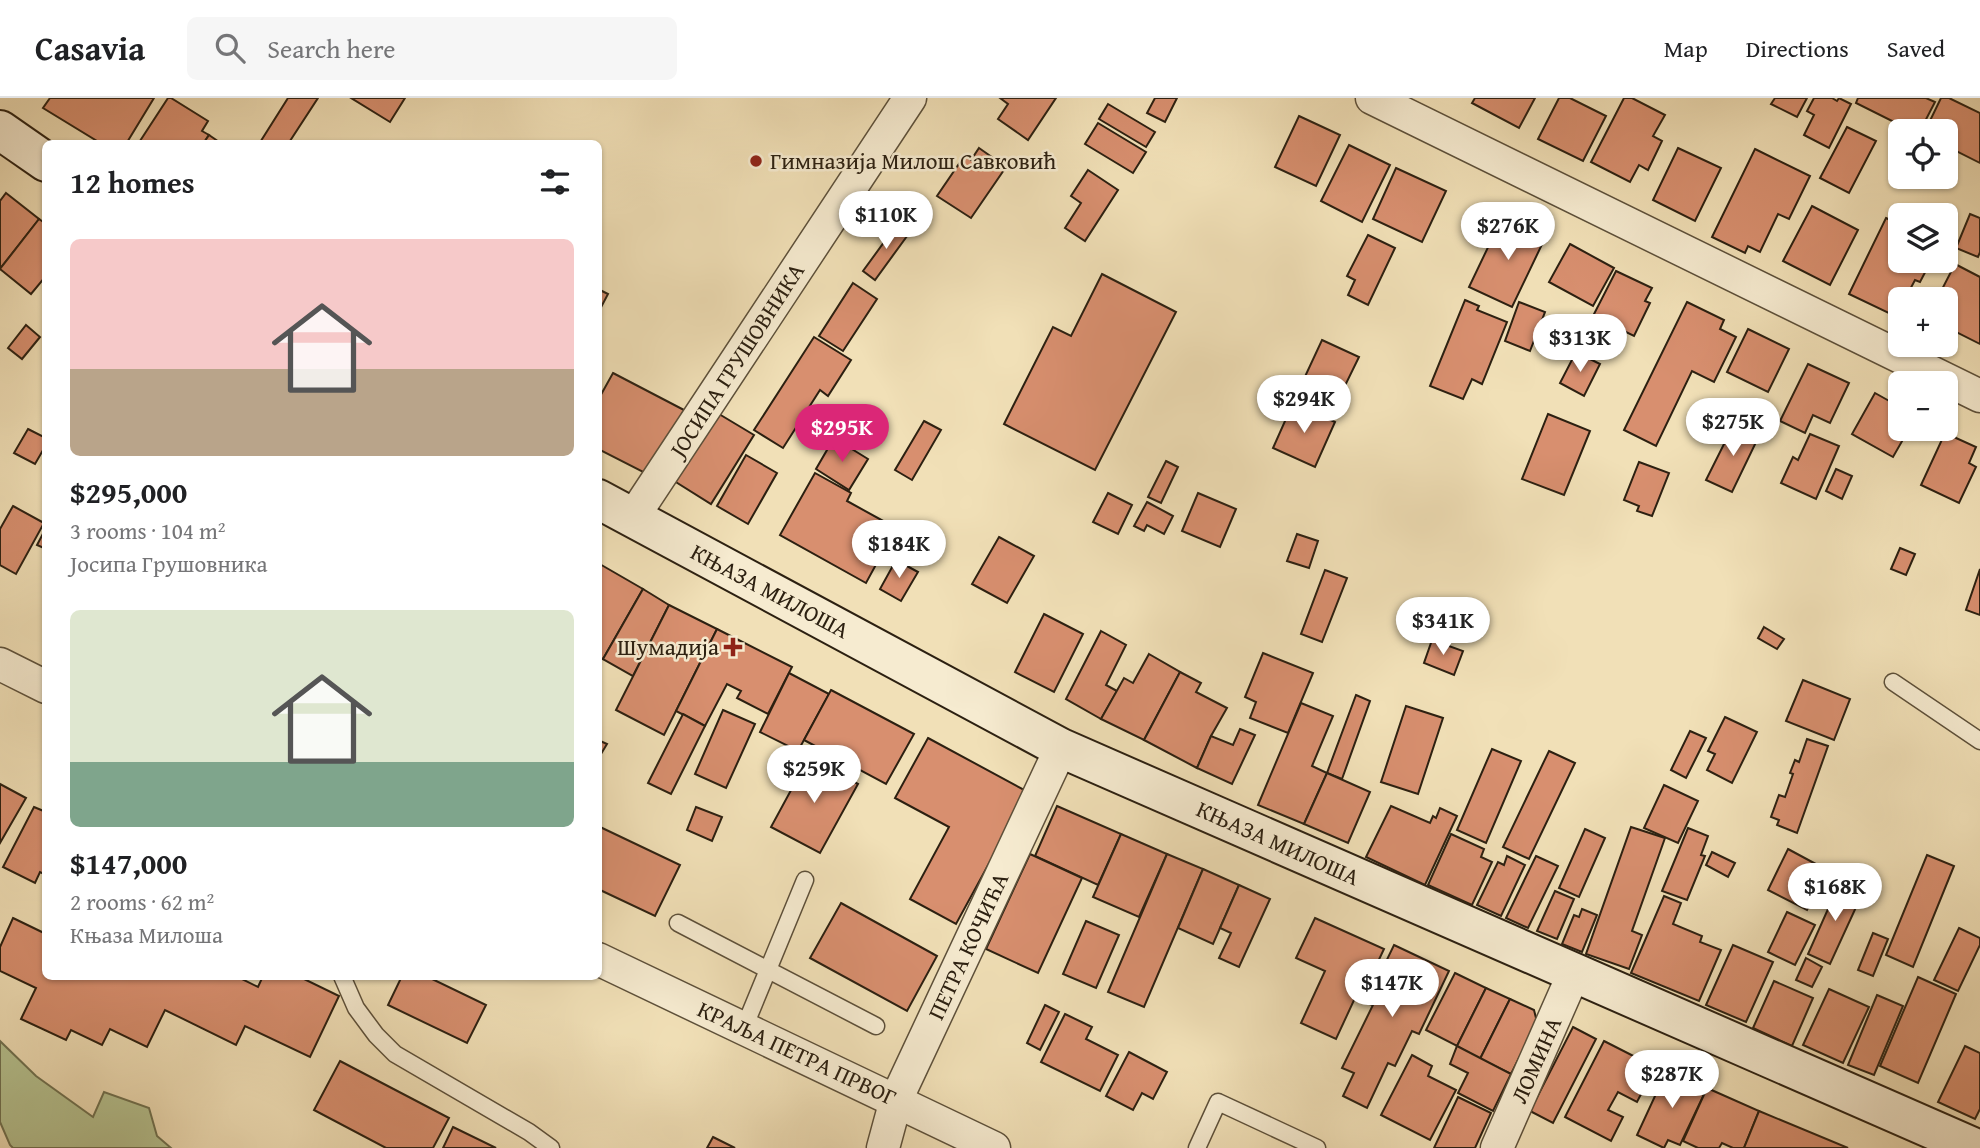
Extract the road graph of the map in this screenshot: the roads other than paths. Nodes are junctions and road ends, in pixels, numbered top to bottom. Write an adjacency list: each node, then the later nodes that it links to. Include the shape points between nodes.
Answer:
1 (910, 98): 7 (street, ЈОСИПА ГРУШОВНИКА)
2 (1372, 98): 5 (street)
3 (0, 130): 4 (street)
4 (42, 159)
5 (1980, 396)
6 (602, 501): 7 (street, КЊАЗА МИЛОША)
7 (633, 517): 12 (street, КЊАЗА МИЛОША)
8 (0, 664): 10 (street)
9 (1893, 682): 11 (lane)
10 (42, 685)
11 (1980, 741)
12 (1061, 748): 17 (street, КЊАЗА МИЛОША); 21 (street, ПЕТРА КОЧИЋА)
13 (805, 880): 16 (lane)
14 (678, 923): 16 (lane)
15 (602, 961): 20 (street, КРАЉА ПЕТРА ПРВОГ)
16 (769, 970): 19 (lane); 20 (lane)
17 (1574, 972): 27 (street, ЛОМИНА); 28 (street, КЊАЗА МИЛОША)
18 (344, 980): 22 (lane, via 356,1008 395,1054)
19 (876, 1026)
20 (744, 1028): 21 (street, КРАЉА ПЕТРА ПРВОГ)
21 (896, 1100): 23 (street, ПЕТРА КОЧИЋА); 24 (street, КРАЉА ПЕТРА ПРВОГ)
22 (551, 1148)
23 (883, 1148)
24 (995, 1148)
25 (1198, 1148): 26 (lane, via 1218,1102)
26 (1317, 1148)
27 (1497, 1148)
28 (1975, 1148)

